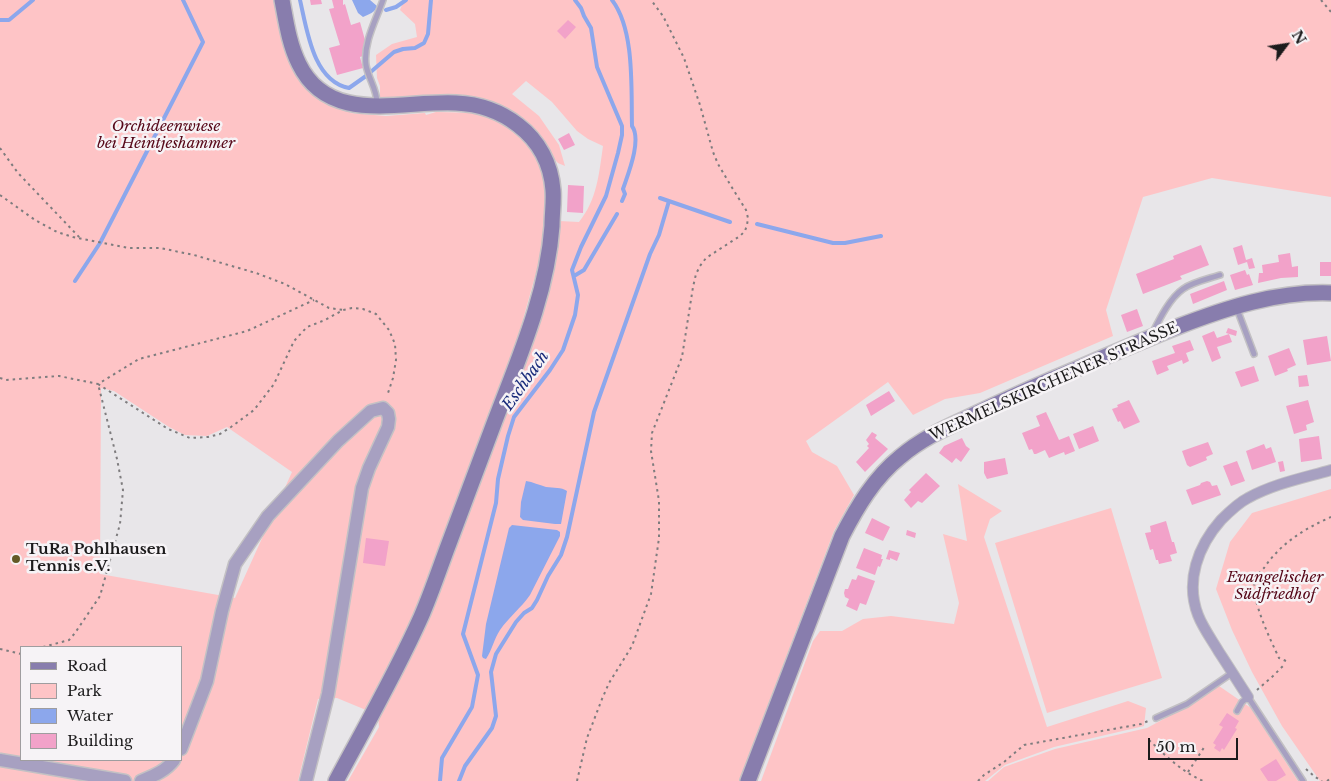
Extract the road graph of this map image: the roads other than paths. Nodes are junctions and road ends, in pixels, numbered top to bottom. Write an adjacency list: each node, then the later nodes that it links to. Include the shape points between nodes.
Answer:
1 (282, 0): 3 (main road, via 295,54 313,84 339,101)
2 (383, 0): 3 (lane, via 368,41 366,60)
3 (377, 106): 20 (main road, via 459,103 485,108 517,124 540,150 551,175 551,242 539,300 421,617)
4 (1220, 274): 7 (lane, via 1182,290 1163,312)
5 (1331, 292): 6 (main road, WERMELSKIRCHENER STRASSE, via 1294,293)
6 (1236, 306): 7 (main road, WERMELSKIRCHENER STRASSE); 8 (lane)
7 (1150, 337): 21 (main road, WERMELSKIRCHENER STRASSE, via 930,435 898,458 874,482 842,536)
8 (1254, 354)
9 (1331, 470): 10 (street, via 1246,498 1229,511 1204,543 1196,561 1193,597 1205,629)
10 (1232, 672): 11 (street); 13 (lane, via 1187,704)
11 (1248, 697): 12 (lane); 22 (lane)
12 (1237, 711)
13 (1156, 718)
14 (182, 746): 19 (street, via 207,681 235,564 268,516 338,442 371,411 383,408 388,413 388,427 362,488 328,694)
15 (0, 760): 17 (street)
16 (173, 761): 18 (street, via 154,776)
17 (125, 781)
18 (141, 781)
19 (306, 781)
20 (336, 781)
21 (748, 781)
22 (1303, 781)

